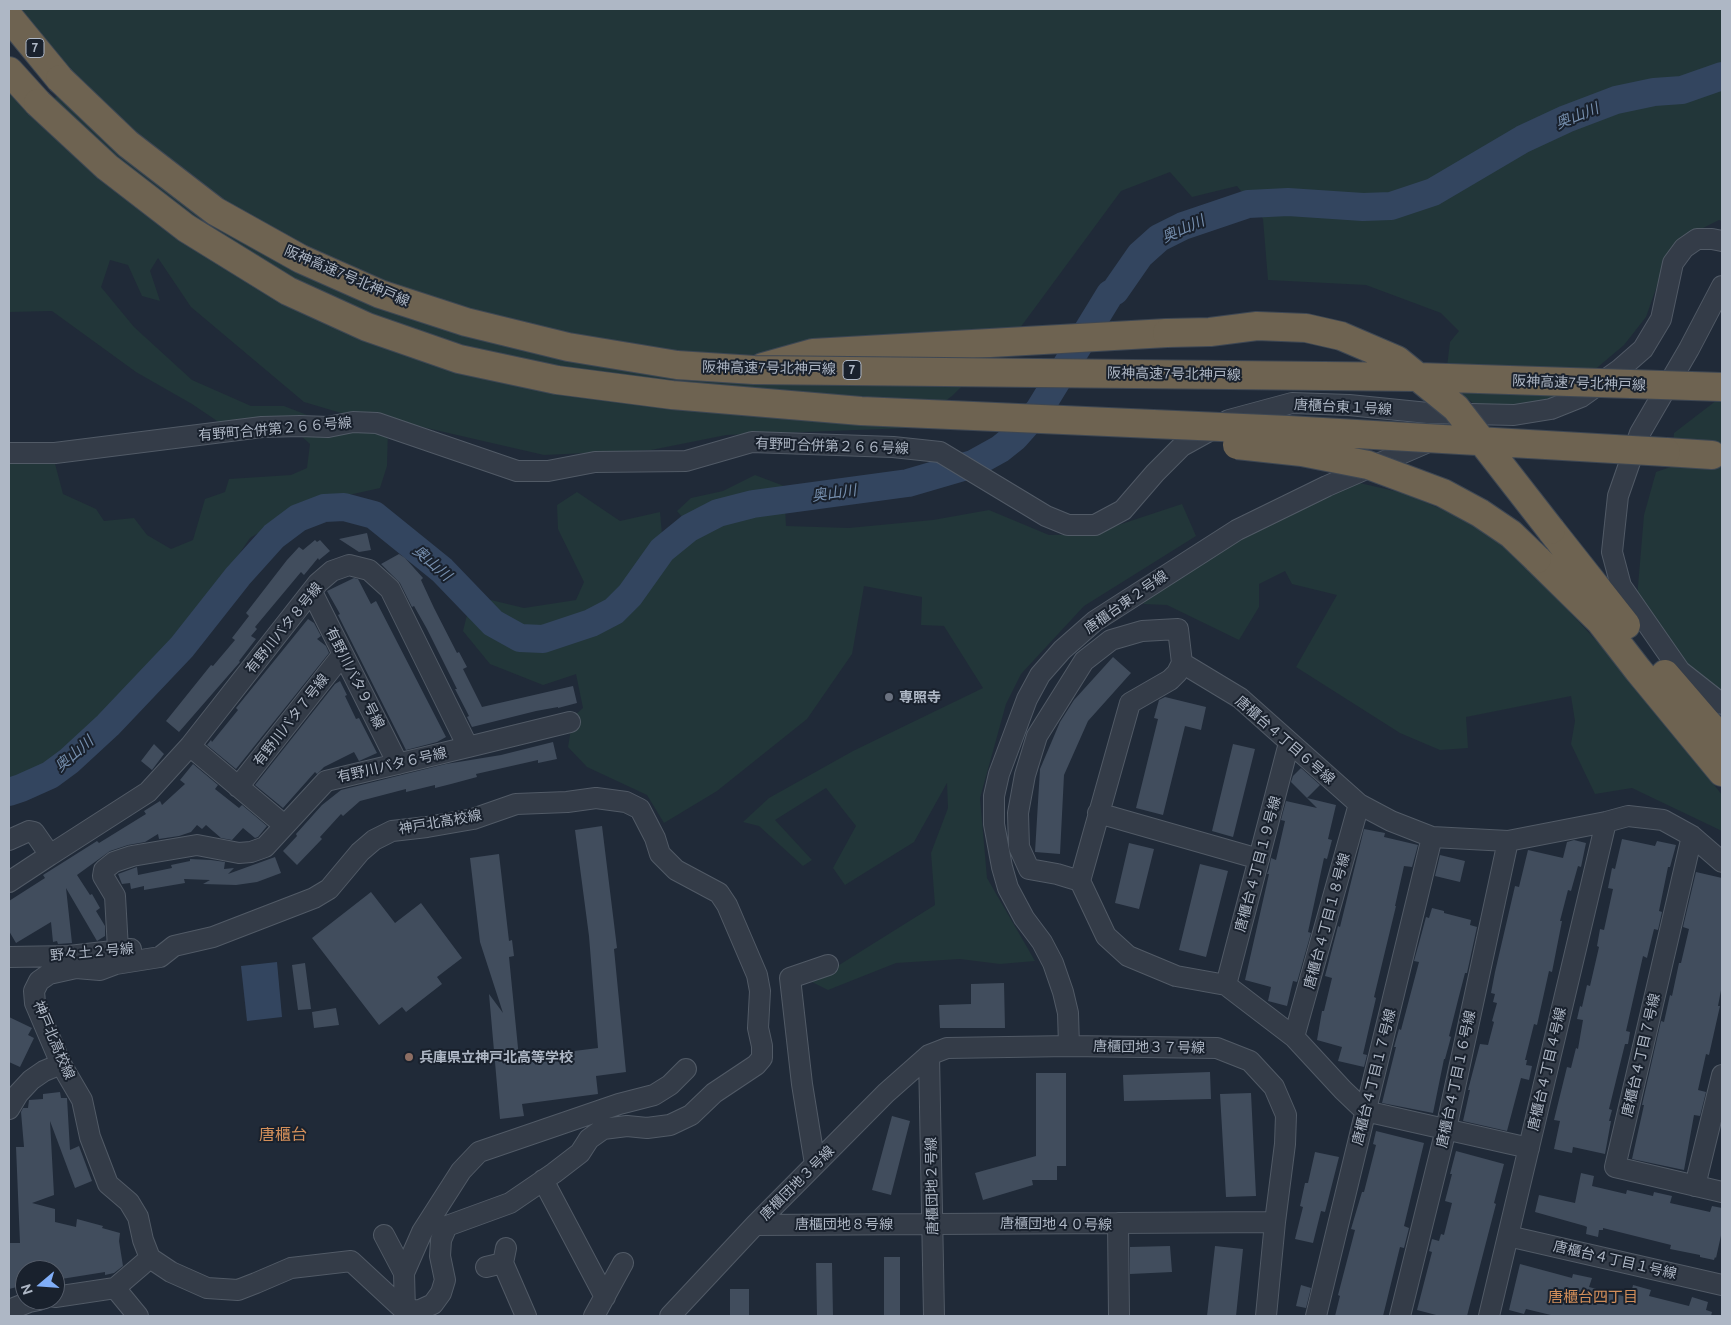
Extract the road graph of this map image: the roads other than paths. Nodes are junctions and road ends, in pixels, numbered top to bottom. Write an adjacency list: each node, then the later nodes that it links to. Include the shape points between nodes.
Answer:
1 (9, 17): 4 (highway, 7)
2 (9, 22): 4 (highway, 阪神高速7号北神戸線 / 7)
3 (9, 71): 10 (highway, bridge, via 38,103 107,167 186,228 288,290 366,327 459,359 557,380 672,395)
4 (60, 79): 7 (highway, 阪神高速7号北神戸線 / 7, bridge, via 128,144 214,212 302,259 380,294 466,322 568,347 677,365)
5 (1722, 241): 9 (street, 唐櫃台東１号線, via 1697,239 1684,248 1673,262 1661,319 1643,349 1581,397 1551,409 1514,415)
6 (1722, 286): 17 (street, via 1640,433 1618,496 1612,552 1620,586 1680,671)
7 (754, 370): 8 (highway, 阪神高速7号北神戸線 / 7, bridge, via 1398,377); 19 (highway, bridge, via 813,353 1210,332 1257,326 1306,328 1341,336 1397,360 1456,408 1672,684)
8 (1722, 388)
9 (1465, 413): 13 (street, 唐櫃台東１号線, via 1292,403 1229,420 1182,446 1123,510 1095,525 1068,525 1046,516); 45 (street, 唐櫃台東２号線, via 1447,433 1274,511 1205,549 1095,621 1062,650 1040,676 1027,699 999,774 994,796 994,824 1008,888 1042,942 1063,992 1068,1013)
10 (927, 414): 12 (highway, bridge, via 1288,430); 24 (highway, bridge, via 1302,452 1368,465 1443,493 1480,512 1511,534 1600,621)
11 (9, 453): 13 (street, 有野町合併第２６６号線, via 55,453 262,427 328,427 353,422 377,423 517,471 548,471 594,462 686,461 752,442 893,447 940,452)
12 (1712, 455)
13 (949, 456)
14 (312, 592): 15 (street, 有野川バタ９号線); 21 (street, 有野川バタ８号線); 22 (street, 有野川バタ８号線, via 332,571 349,565 369,570 390,590)
15 (343, 654): 23 (street, 有野川バタ９号線); 25 (street, 有野川バタ７号線)
16 (1182, 663): 20 (street, 唐櫃台４丁目６号線, via 1240,698); 27 (street, via 1170,680 1130,703); 37 (street, via 1178,629 1142,631 1111,640 1084,661 1037,736 1018,813 1020,847 1029,870)
17 (1722, 704)
18 (570, 722): 22 (street)
19 (1722, 740)
20 (1289, 743): 26 (street, 唐櫃台４丁目６号線); 35 (street, 唐櫃台４丁目１９号線)
21 (190, 746): 25 (street); 34 (street, 有野川バタ８号線, via 148,792)
22 (468, 747): 23 (street, 有野川バタ６号線)
23 (398, 764): 29 (street, 有野川バタ６号線, via 326,781)
24 (1722, 772)
25 (238, 787): 29 (street)
26 (1358, 804): 31 (street, 唐櫃台４丁目６号線); 44 (street, 唐櫃台４丁目１８号線)
27 (1098, 813): 35 (street); 37 (street)
28 (1606, 822): 30 (street, 唐櫃台４丁目６号線, via 1628,816 1663,820); 33 (street, 唐櫃台４丁目６号線); 53 (street, 唐櫃台４丁目４号線)
29 (284, 825): 40 (street, 有野川バタ６号線, via 265,847 251,852 238,853 197,845 114,862 104,870 103,876 115,896)
30 (1692, 836): 36 (street, 唐櫃台４丁目６号線); 56 (street, 唐櫃台４丁目７号線, via 1615,1168)
31 (1432, 837): 33 (street, 唐櫃台４丁目６号線); 51 (street, 唐櫃台４丁目１７号線)
32 (9, 840): 34 (street, via 28,831 34,832)
33 (1508, 841): 52 (street, 唐櫃台４丁目１６号線)
34 (50, 855): 38 (street, 有野川バタ８号線)
35 (1259, 859): 43 (street, 唐櫃台４丁目１９号線)
36 (1722, 862)
37 (1080, 881): 43 (street, via 1106,936 1128,956 1176,976)
38 (9, 882)
39 (174, 946): 40 (street, 野々土２号線); 47 (street, 神戸北高校線, via 160,958 116,964 100,970 63,970 39,981 34,991 36,1003); 55 (street, 神戸北高校線, via 213,937 314,898 330,889 360,852 392,831 473,819 516,804 596,798 626,802 640,809 660,854 676,870 719,893 727,905 757,975 762,1058 714,1093 691,1115 670,1125 604,1129 589,1138 580,1153)
40 (118, 950): 41 (street, 野々土２号線, via 68,956)
41 (9, 957)
42 (828, 965): 54 (street, via 790,978)
43 (1226, 984): 44 (street)
44 (1294, 1037): 51 (street)
45 (1069, 1046): 46 (street, 唐櫃団地３７号線, via 947,1048); 58 (street, 唐櫃団地３７号線, via 1217,1048 1250,1061 1274,1087 1286,1115)
46 (929, 1055): 54 (street, 唐櫃団地３号線); 59 (street, 唐櫃団地２号線)
47 (61, 1064): 50 (street, via 31,1080); 64 (street, 神戸北高校線, via 82,1100 90,1137 108,1184 129,1202 138,1217)
48 (686, 1070): 67 (street, via 654,1095 479,1152 461,1171 422,1232)
49 (1722, 1075): 56 (street)
50 (9, 1109)
51 (1365, 1111): 52 (street); 80 (street, 唐櫃台４丁目１７号線)
52 (1446, 1129): 53 (street); 81 (street, 唐櫃台４丁目１６号線)
53 (1529, 1148): 63 (street, 唐櫃台４丁目４号線)
54 (815, 1164): 61 (street, 唐櫃団地３号線)
55 (543, 1180): 71 (street); 72 (street, 神戸北高校線, via 510,1203 447,1226 441,1240 440,1256 445,1280 441,1294 433,1304)
56 (1695, 1186): 57 (street, 唐櫃台４丁目７号線)
57 (1722, 1192)
58 (1275, 1222): 60 (street); 79 (street, 唐櫃団地３７号線)
59 (933, 1223): 60 (street, 唐櫃団地４０号線); 61 (street, 唐櫃団地８号線); 77 (street, 唐櫃団地２号線)
60 (1118, 1223): 78 (street, 唐櫃団地４０号線)
61 (755, 1225): 76 (street, 唐櫃団地３号線)
62 (384, 1235): 67 (street)
63 (1508, 1236): 68 (street, 唐櫃台４丁目１号線); 82 (street, 唐櫃台４丁目４号線)
64 (150, 1258): 69 (street); 72 (street, via 171,1272 207,1288 238,1290 290,1268 351,1261)
65 (499, 1259): 74 (street)
66 (623, 1263): 71 (street)
67 (404, 1273): 72 (street)
68 (1722, 1285)
69 (115, 1288): 70 (street); 73 (street)
70 (65, 1296)
71 (605, 1297): 75 (street)
72 (406, 1314)
73 (138, 1316)
74 (526, 1316)
75 (594, 1316)
76 (670, 1316)
77 (934, 1316)
78 (1119, 1316)
79 (1266, 1316)
80 (1316, 1316)
81 (1400, 1316)
82 (1489, 1316)

